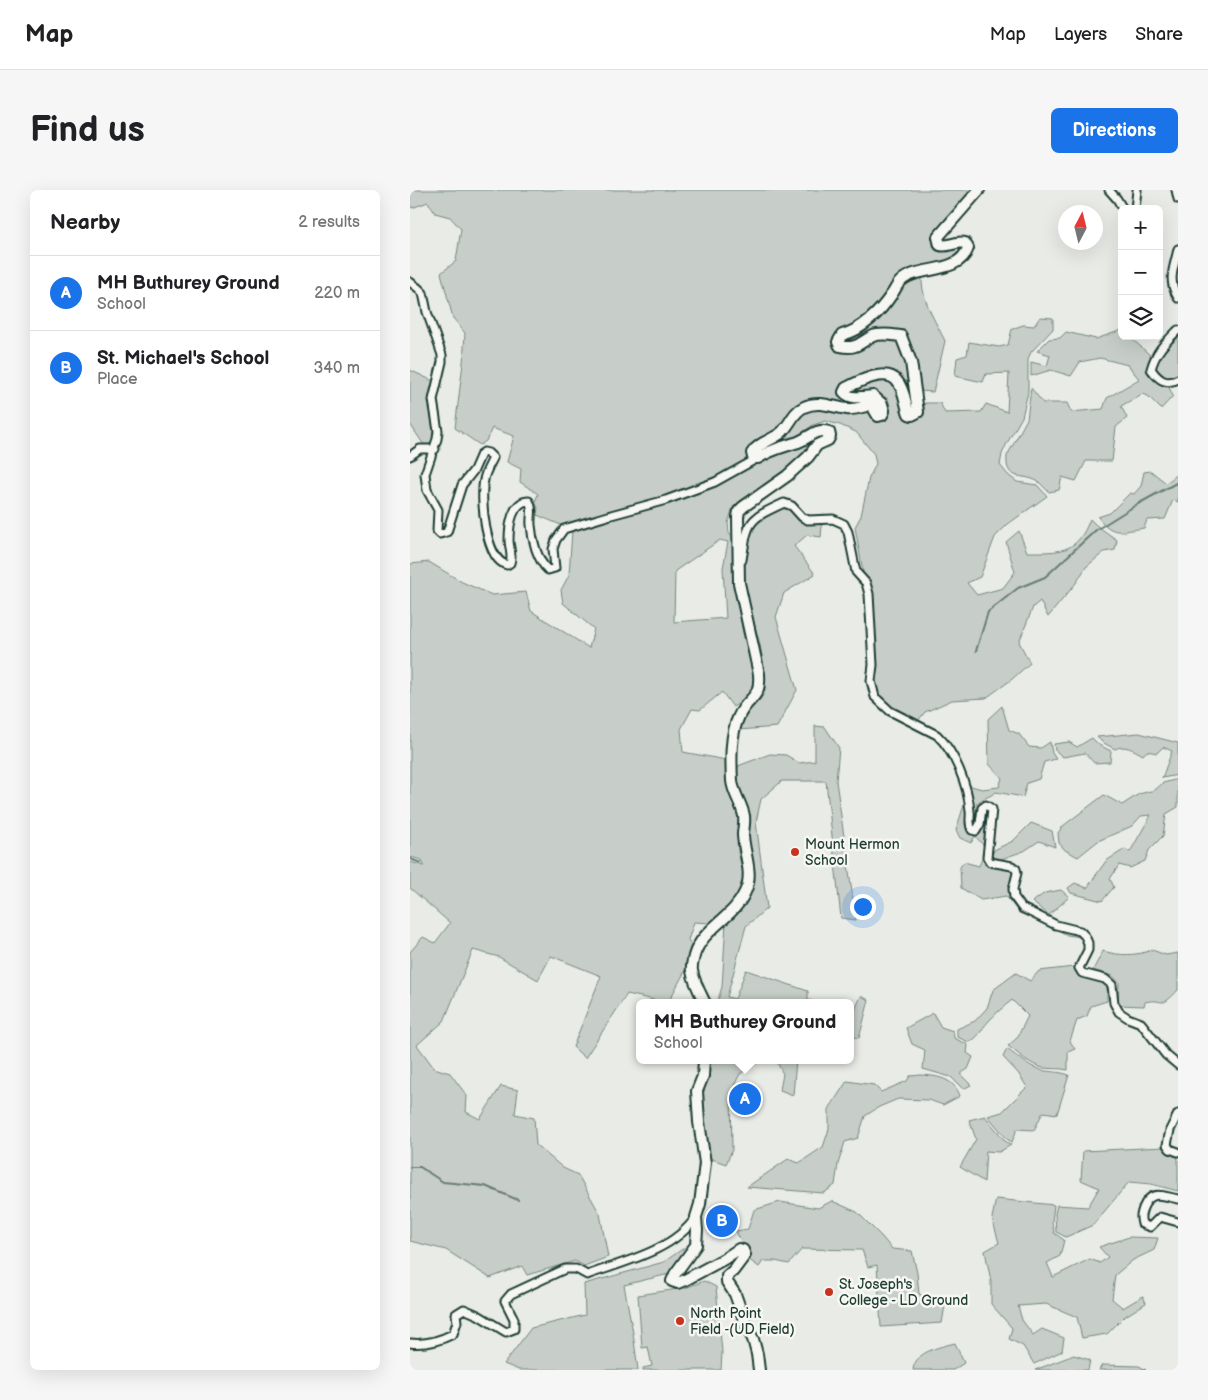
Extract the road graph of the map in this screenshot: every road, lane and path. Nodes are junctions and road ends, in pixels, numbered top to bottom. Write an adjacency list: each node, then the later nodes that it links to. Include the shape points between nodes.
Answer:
1 (979, 190): 15 (main road, via 938,237 940,245 945,247 966,243 968,248 960,261 900,281 875,314 854,332 842,335 838,342 848,348 874,336 901,336 911,362 918,412 909,414 896,379 885,374 876,375 846,388 844,392 848,396 873,396 882,404 882,415 878,416 870,405 848,410 816,403 803,407 783,431 756,448 752,453)
2 (1109, 190): 6 (street)
3 (1136, 190): 7 (street)
4 (1176, 190): 5 (street)
5 (1178, 199)
6 (1121, 205)
7 (1135, 205)
8 (1178, 249): 10 (street, via 1172,287)
9 (410, 282): 13 (street, via 422,293 442,355 433,400 438,431)
10 (1178, 298)
11 (1178, 330): 12 (street, via 1155,356 1151,369 1164,382)
12 (1178, 379)
13 (435, 449): 14 (street, via 420,449); 15 (street, via 425,474 427,490 438,510 437,531 440,534 447,532 462,485 481,454 488,453 493,458 484,478 483,501 493,554 502,564 507,566 510,563 509,539 514,511 520,503 529,501 535,544 548,570 555,568 553,549 564,530 715,482)
14 (410, 456)
15 (758, 458): 16 (main road, via 815,432 829,432 828,440 817,445 787,476 739,511)
16 (739, 583): 17 (main road, via 760,686 758,693 744,705 733,738 732,782 744,817 748,883 745,894 731,913 708,932 697,947 691,968); 19 (street, via 748,529 753,519 764,512 784,504 792,506 808,520 833,519 844,524 856,572 866,583 869,594 871,682 875,697 890,711 943,740 960,772 972,830 979,828 982,808 986,805 992,809 987,858 990,862 1016,869 1014,897 1022,908 1056,925 1080,931 1085,936 1088,950 1079,968 1082,973 1105,979 1112,985 1114,1003 1119,1012 1142,1023 1166,1055)
17 (703, 999)
18 (704, 1064): 23 (main road, via 697,1091 705,1163)
19 (1178, 1065)
20 (1178, 1114): 21 (street, via 1167,1145)
21 (1178, 1152)
22 (1178, 1199): 24 (street, via 1154,1195 1147,1200 1140,1217 1142,1224 1150,1227 1160,1217)
23 (696, 1217): 25 (street, via 684,1230 644,1255 587,1275 576,1269 565,1269 510,1294 505,1301 514,1319 514,1329 506,1332 464,1309 456,1314 453,1334 440,1341); 26 (main road, via 696,1245 672,1281 685,1280 739,1249 743,1250 745,1255 727,1276 727,1282 753,1339)
24 (1178, 1222)
25 (410, 1343)
26 (759, 1370)

